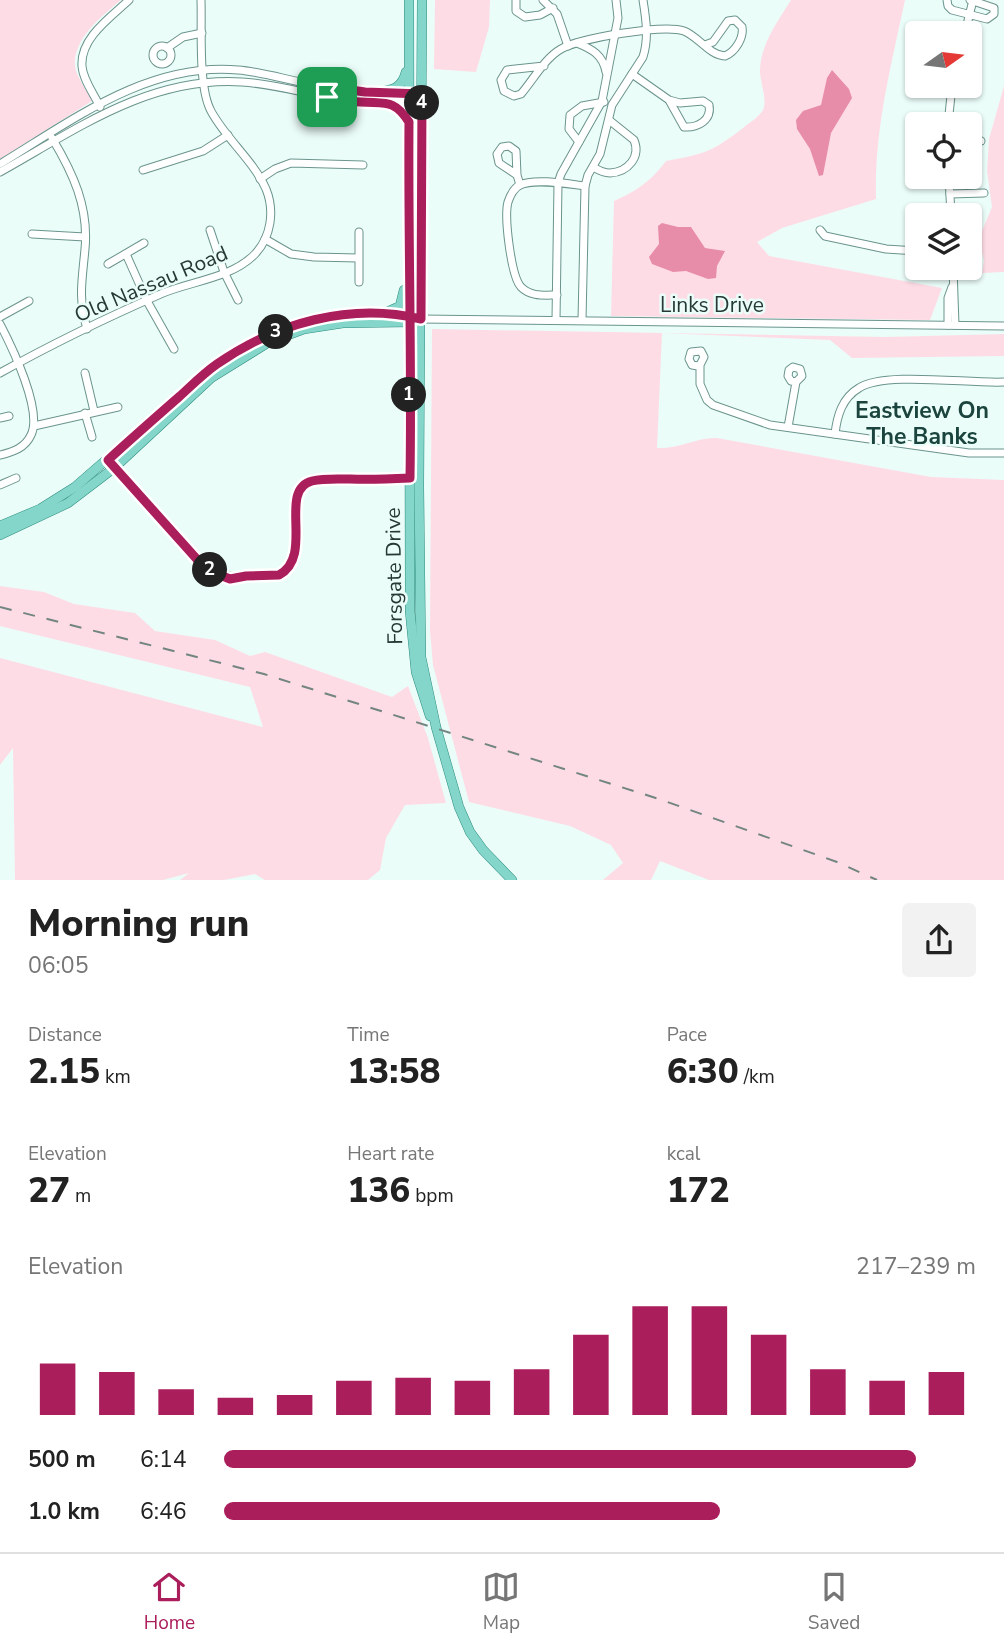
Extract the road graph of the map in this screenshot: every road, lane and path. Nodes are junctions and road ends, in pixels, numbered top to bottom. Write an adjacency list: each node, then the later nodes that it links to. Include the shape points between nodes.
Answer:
1 (129, 0): 35 (street, via 92,36 83,56 85,79)
2 (201, 0): 15 (street)
3 (409, 0): 20 (main road, Forsgate Drive)
4 (422, 0): 31 (main road, Forsgate Drive)
5 (516, 0): 11 (street, via 516,11 525,17)
6 (543, 0): 11 (street)
7 (616, 0): 16 (street)
8 (643, 0): 14 (street)
9 (947, 0): 12 (street, via 952,10)
10 (972, 0): 12 (street); 12 (street, via 994,8 994,14 987,19)
11 (553, 8): 17 (street)
12 (970, 14): 13 (street)
13 (968, 21)
14 (647, 31): 16 (street); 18 (street, via 683,30); 24 (street, via 643,57)
15 (202, 33): 19 (street, via 183,37); 22 (street)
16 (615, 35): 17 (street); 25 (street)
17 (572, 45): 21 (street); 25 (street, via 596,52)
18 (705, 45): 18 (street, via 716,55 729,55 743,34 742,27 729,21 713,43)
19 (167, 48)
20 (409, 54): 30 (main road, via 402,85); 32 (main road, Forsgate Drive)
21 (544, 66): 21 (street, via 508,70 501,79 504,91 521,94)
22 (203, 70): 23 (street); 26 (street); 35 (street, via 156,79)
23 (244, 71): 27 (street); 28 (street)
24 (632, 74): 33 (street); 36 (street)
25 (607, 76): 34 (street)
26 (204, 82): 27 (street); 37 (street, via 160,90); 41 (street, via 209,107)
27 (243, 82): 29 (street)
28 (329, 87): 29 (street); 30 (street)
29 (326, 96): 30 (street, via 360,102)
30 (379, 97): 32 (street); 39 (main road, via 399,108)
31 (422, 97): 32 (street); 79 (main road, Forsgate Drive)
32 (409, 98): 39 (main road, Forsgate Drive)
33 (669, 100): 33 (street, via 684,127 709,117 709,106 703,101)
34 (602, 101): 36 (street); 43 (street); 43 (street, via 570,115 569,129)
35 (99, 104): 37 (street); 40 (street)
36 (612, 105): 38 (street)
37 (104, 113): 42 (street)
38 (609, 120): 46 (street); 46 (street, via 634,140 636,154 631,164 615,172)
39 (409, 122): 67 (main road, Forsgate Drive)
40 (50, 134): 42 (street); 44 (street)
41 (228, 135): 47 (street, via 203,151); 50 (street)
42 (54, 142): 48 (street); 62 (street, via 81,195)
43 (579, 142): 51 (street)
44 (0, 164)
45 (363, 165): 50 (street, via 291,163)
46 (593, 167): 53 (street)
47 (143, 170)
48 (0, 172)
49 (517, 175): 52 (street)
50 (260, 179): 63 (street, via 271,209)
51 (558, 183): 52 (street); 53 (street); 73 (street)
52 (520, 185): 73 (street, via 508,208 515,276 530,293)
53 (585, 186): 82 (street)
54 (950, 189): 56 (street)
55 (984, 193): 56 (street)
56 (950, 194): 57 (street)
57 (950, 203)
58 (210, 230): 70 (street)
59 (820, 230): 65 (street, via 825,236)
60 (359, 232): 68 (street)
61 (32, 234): 62 (street)
62 (85, 237): 86 (street, via 81,294)
63 (265, 239): 68 (street, via 291,254); 70 (street, Old Nassau Road, via 248,260)
64 (144, 243): 66 (street)
65 (905, 250)
66 (126, 254): 69 (street); 76 (street)
67 (408, 254): 77 (main road, via 402,302); 80 (main road, Forsgate Drive)
68 (358, 258): 72 (street)
69 (108, 264)
70 (224, 272): 74 (street); 76 (street, Old Nassau Road)
71 (954, 280): 84 (street)
72 (359, 282)
73 (557, 295): 81 (street)
74 (238, 300)
75 (29, 301): 78 (street)
76 (147, 301): 86 (street, Old Nassau Road); 87 (street)
77 (384, 313): 80 (main road); 102 (main road, via 331,316 266,336 214,366)
78 (0, 317)
79 (421, 319): 80 (main road); 81 (street, Links Drive); 104 (main road, Forsgate Drive)
80 (409, 320): 102 (main road, via 304,329 269,342 211,378); 104 (main road, Forsgate Drive)
81 (556, 320): 82 (street, Links Drive)
82 (582, 320): 84 (street, Links Drive)
83 (0, 324): 88 (street)
84 (951, 325): 85 (street, Links Drive)
85 (1004, 326)
86 (87, 329): 88 (street, Old Nassau Road)
87 (174, 349)
88 (19, 362): 90 (street, Old Nassau Road); 96 (street)
89 (698, 366): 97 (street, via 688,359 696,350 704,357 700,384 713,405)
90 (0, 373)
91 (85, 373): 95 (street)
92 (796, 382): 97 (street)
93 (1004, 382): 98 (street, via 872,383 848,397)
94 (118, 407): 95 (street)
95 (90, 412): 96 (street); 99 (street)
96 (34, 426): 101 (street, via 16,451)
97 (788, 427): 98 (street)
98 (835, 434): 100 (street, via 969,453)
99 (92, 437)
100 (1004, 453)
101 (0, 455)
102 (111, 464): 104 (street, via 203,566 230,579 279,575 292,564 296,499 302,485 320,480); 106 (main road, via 40,509); 107 (main road, via 68,503)
103 (16, 478): 105 (street)
104 (415, 478): 108 (main road, Forsgate Drive, via 411,643 422,694 470,831)
105 (0, 485)
106 (0, 526)
107 (0, 535)
108 (512, 880)

